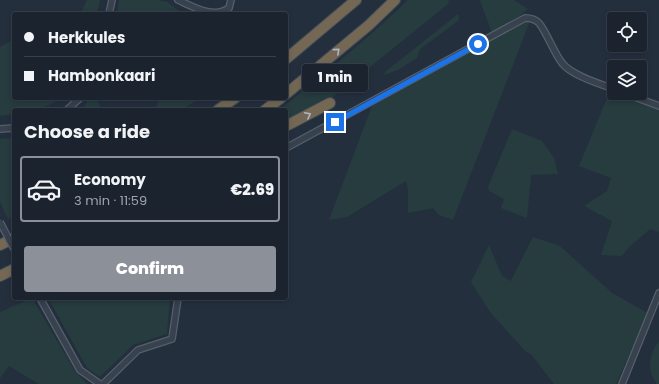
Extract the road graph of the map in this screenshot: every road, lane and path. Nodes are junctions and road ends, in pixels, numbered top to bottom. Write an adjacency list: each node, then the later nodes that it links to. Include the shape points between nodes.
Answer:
1 (112, 0): 6 (street)
2 (178, 0): 7 (street)
3 (231, 0): 8 (street, via 229,8)
4 (356, 0): 9 (highway)
5 (395, 0): 11 (highway, one-way to 5)
6 (109, 12)
7 (212, 12)
8 (220, 12)
9 (288, 57)
10 (607, 86): 24 (street, via 584,78 563,65 539,23 525,18)
11 (288, 92)
12 (78, 100): 18 (street)
13 (232, 100): 19 (highway)
14 (278, 100): 20 (highway)
15 (643, 100): 17 (street)
16 (330, 103): 21 (highway, one-way to 16)
17 (659, 106)
18 (68, 108)
19 (221, 108)
20 (268, 108)
21 (288, 125)
22 (12, 128): 23 (street)
23 (0, 129)
24 (288, 147)
25 (0, 222): 28 (street, bridge)
26 (12, 239): 27 (highway)
27 (0, 245)
28 (12, 245)
29 (12, 270): 30 (highway)
30 (0, 276)
31 (659, 293): 36 (street)
32 (41, 300): 34 (street, via 80,370)
33 (178, 300): 35 (street, via 172,339 138,350)
34 (100, 384)
35 (104, 384)
36 (622, 384)

